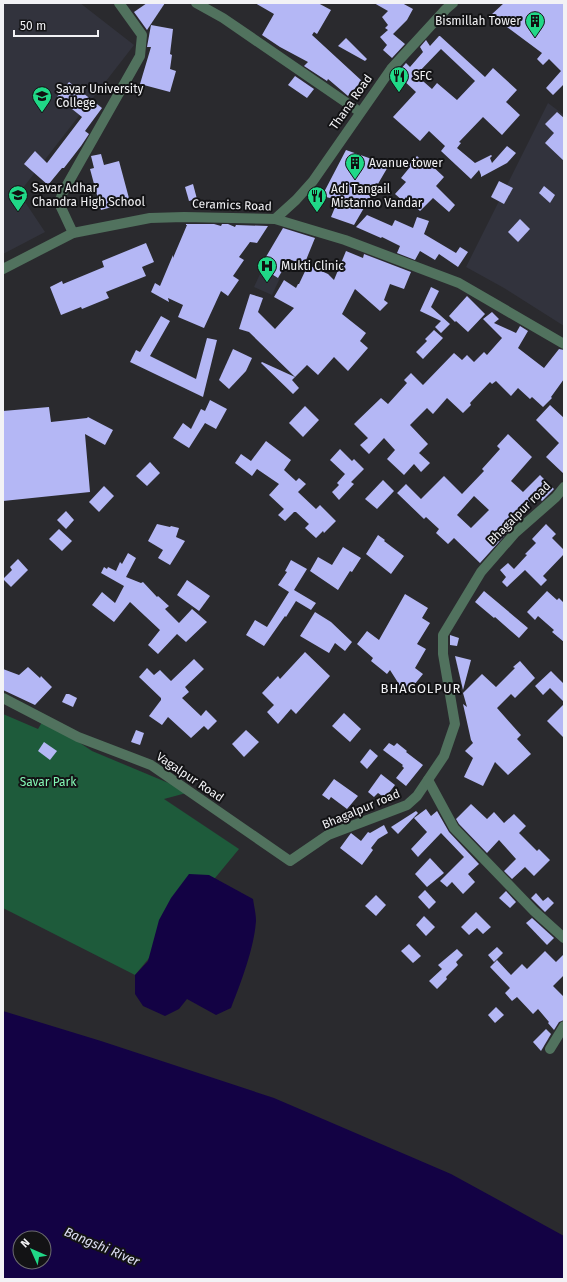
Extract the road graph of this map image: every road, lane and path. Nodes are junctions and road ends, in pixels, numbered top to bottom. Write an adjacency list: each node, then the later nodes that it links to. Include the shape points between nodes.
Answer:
1 (119, 3): 6 (street, via 142,35 140,56 63,192 59,203)
2 (196, 3): 4 (street, via 223,18)
3 (453, 3): 4 (street, Thana Road, via 391,69)
4 (360, 112): 5 (street, Thana Road, via 312,181)
5 (275, 219): 6 (street, Ceramics Road, via 150,218); 8 (street, Ceramics Road, via 345,240 459,283)
6 (73, 233): 7 (street, Ceramics Road)
7 (3, 269)
8 (564, 344)
9 (564, 487): 11 (street, Bhagalpur road, via 515,533 480,572 443,636 455,724 444,756)
10 (3, 698): 12 (street, Vagalpur Road, via 78,737 150,765)
11 (428, 780): 12 (street, Bhagalpur road, via 407,805 328,835); 13 (street, via 454,828)
12 (290, 861)
13 (564, 938)
14 (564, 1026): 15 (street)
15 (550, 1049)

